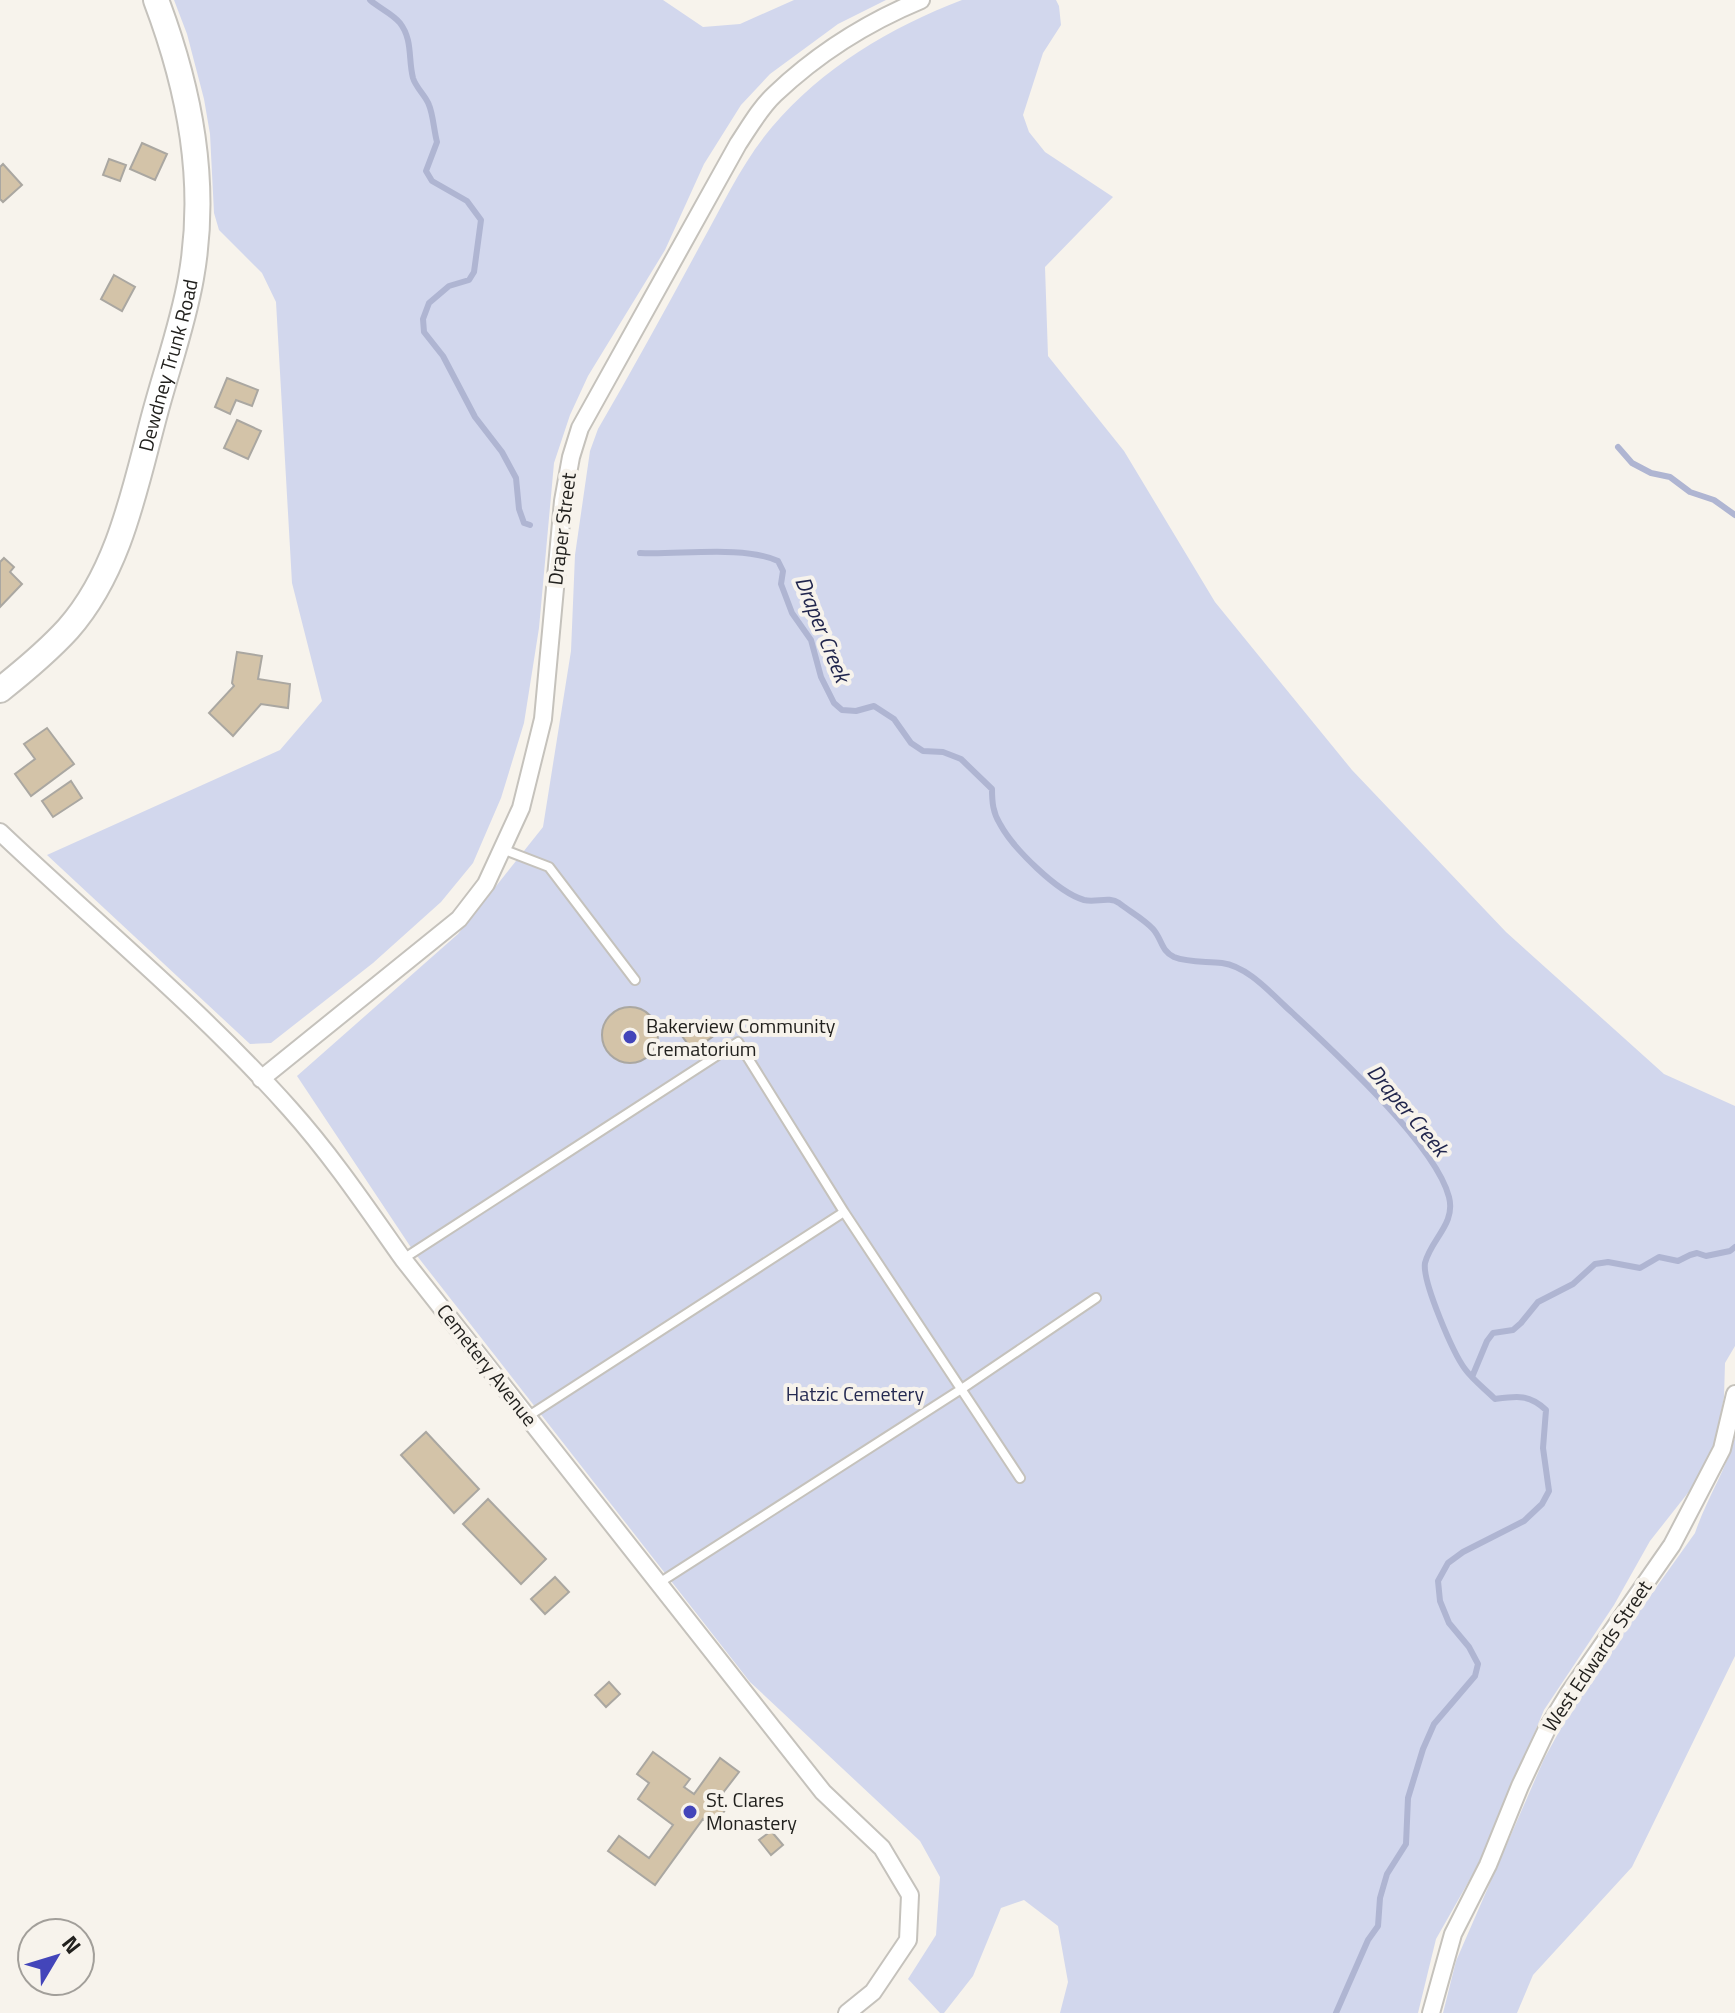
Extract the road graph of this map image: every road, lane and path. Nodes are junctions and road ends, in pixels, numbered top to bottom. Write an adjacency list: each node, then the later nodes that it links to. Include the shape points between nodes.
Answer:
1 (156, 0): 3 (main road, Dewdney Trunk Road, via 190,115 198,223 191,279 125,523 107,567 69,628)
2 (921, 0): 5 (street, Draper Street, via 847,38 759,112 580,428 563,501 543,719 521,808)
3 (0, 690)
4 (0, 832): 7 (street, Cemetery Avenue)
5 (502, 849): 6 (lane, via 549,867); 7 (street, Draper Street, via 486,884 459,919)
6 (635, 980)
7 (261, 1079): 9 (street, Cemetery Avenue, via 341,1171)
8 (844, 1212): 9 (lane, via 738,1042); 11 (lane); 13 (lane)
9 (403, 1259): 13 (street, Cemetery Avenue)
10 (1096, 1298): 11 (lane)
11 (963, 1388): 14 (lane); 15 (lane)
12 (1735, 1394): 17 (street, West Edwards Street, via 1722,1449 1672,1545 1542,1740 1453,1934)
13 (527, 1417): 15 (street, Cemetery Avenue)
14 (1020, 1478)
15 (659, 1583): 16 (street, Cemetery Avenue, via 823,1792 882,1848 910,1895 908,1940 873,1992)
16 (847, 2013)
17 (1431, 2013)

